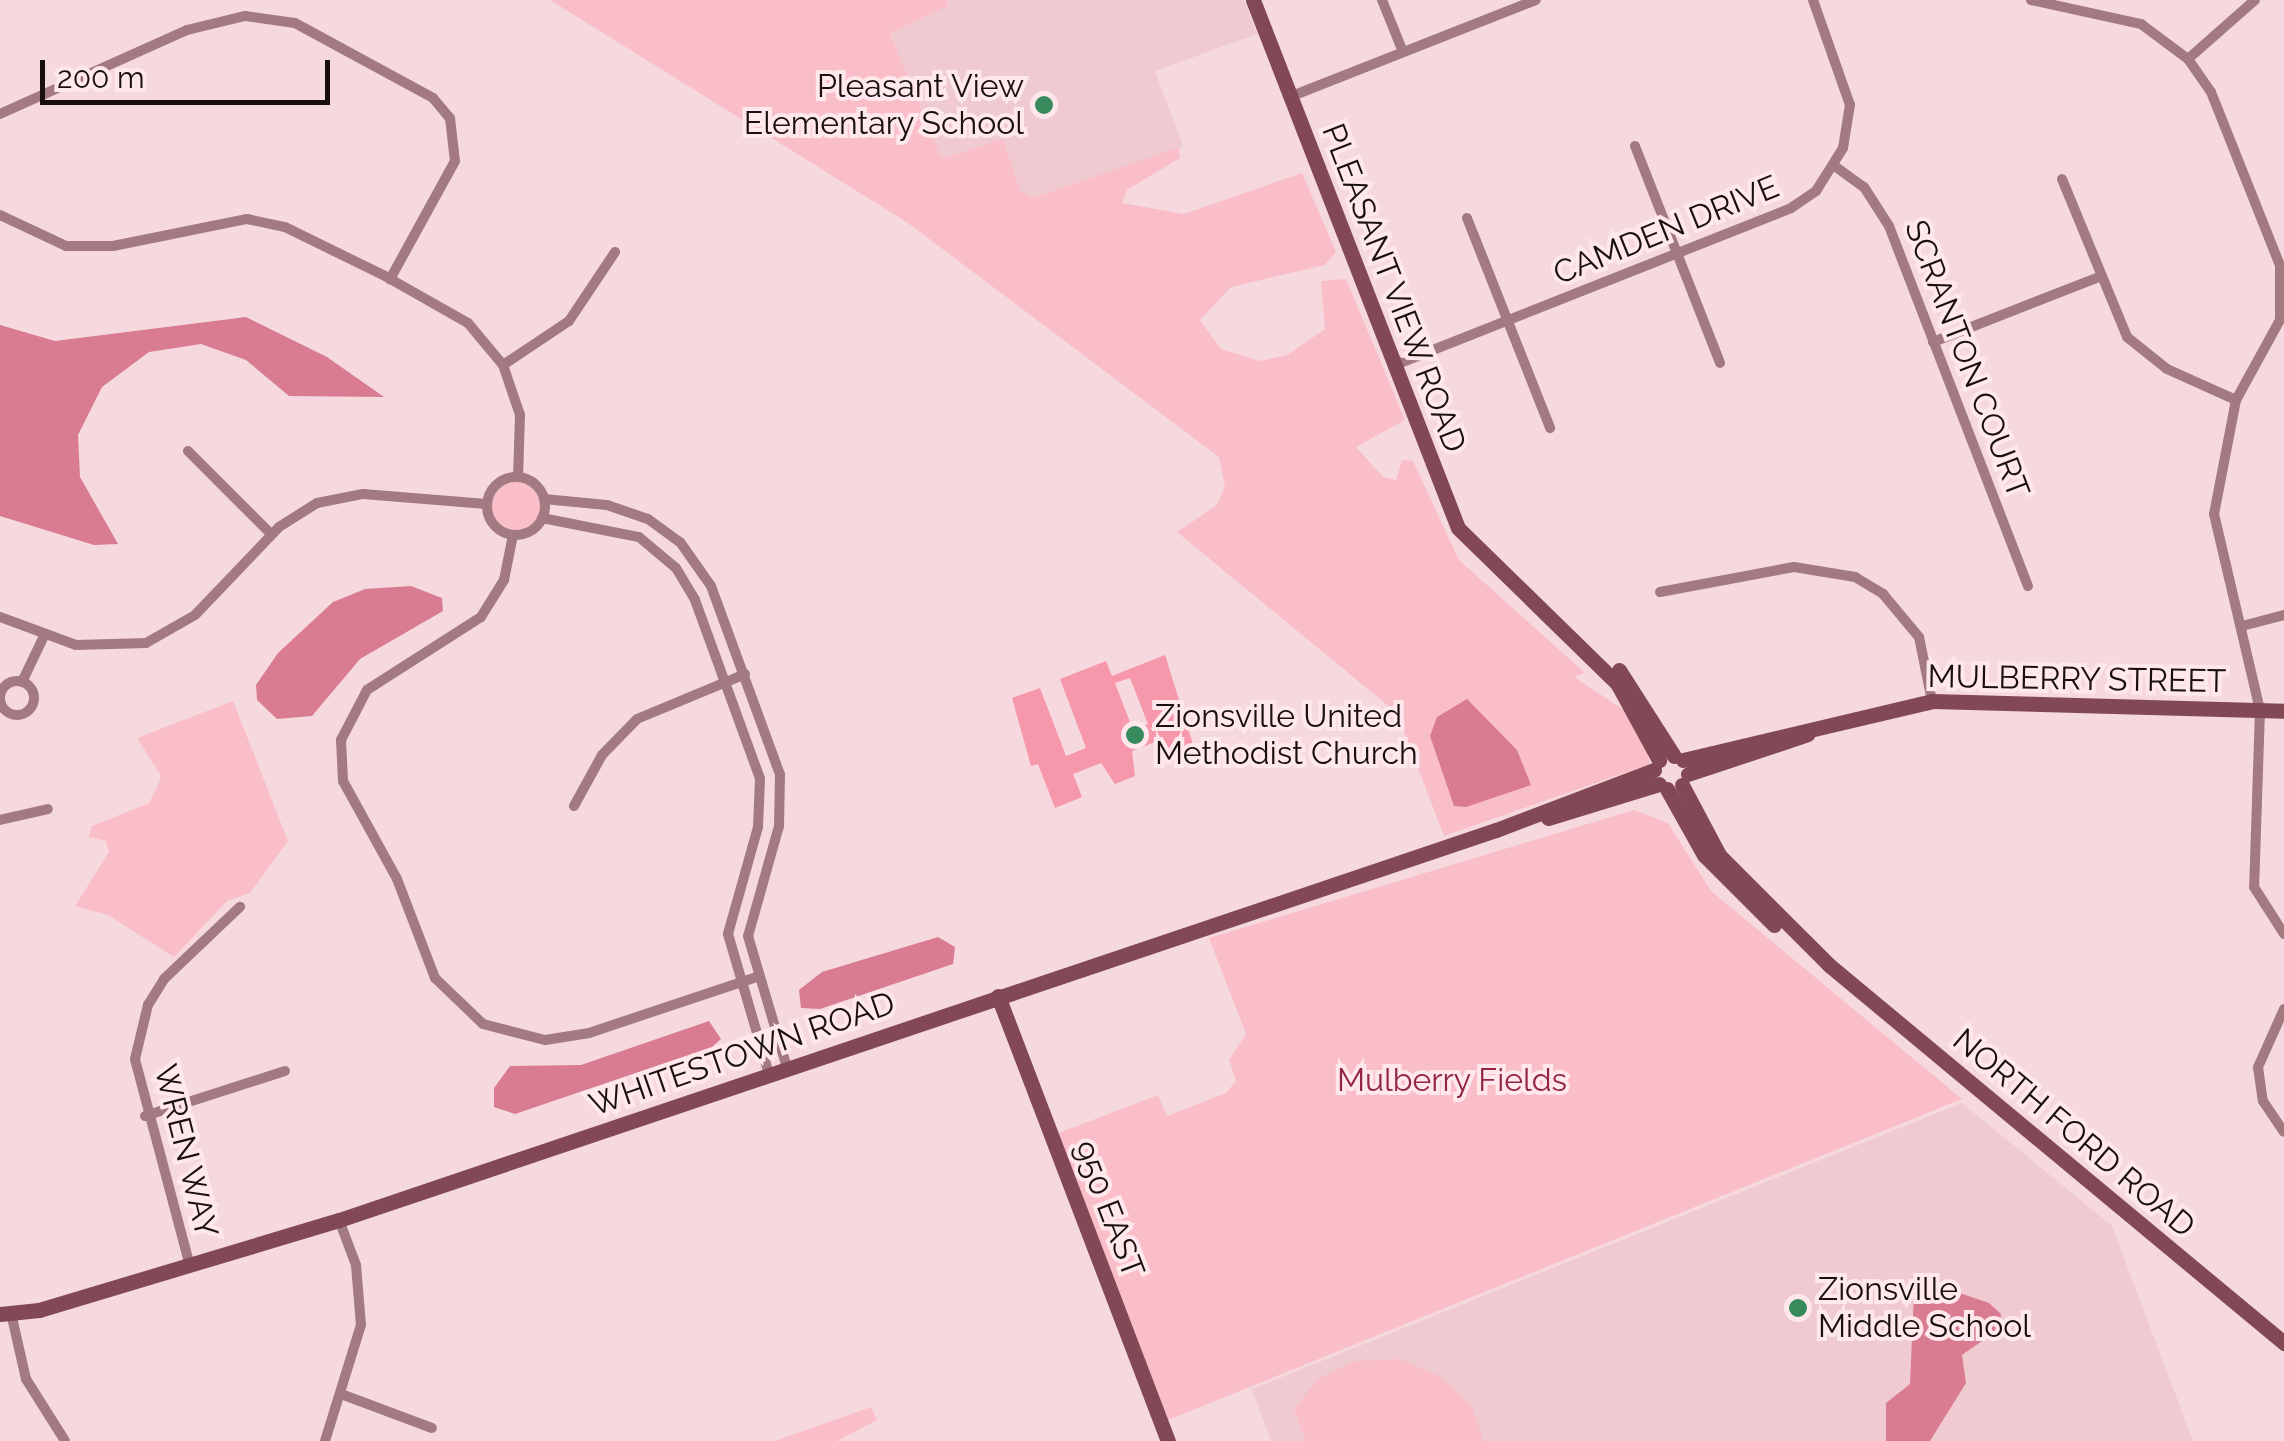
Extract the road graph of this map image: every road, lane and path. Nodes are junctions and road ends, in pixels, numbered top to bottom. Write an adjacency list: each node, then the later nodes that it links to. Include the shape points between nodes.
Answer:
1 (1253, 0): 9 (street, PLEASANT VIEW ROAD)
2 (1382, 0): 7 (street)
3 (1536, 0): 7 (street)
4 (1813, 0): 12 (street, via 1850,106)
5 (2031, 0): 8 (street, via 2141,24)
6 (2254, 0): 8 (street)
7 (1402, 52): 9 (street)
8 (2188, 59): 20 (street, via 2211,92 2254,197)
9 (1292, 96): 25 (street, PLEASANT VIEW ROAD)
10 (0, 114): 18 (street, via 187,30 244,16 295,23 432,98 450,118 455,162)
11 (1635, 146): 17 (street)
12 (1836, 167): 17 (street, CAMDEN DRIVE, via 1792,208); 22 (street, SCRANTON COURT, via 1881,210)
13 (2062, 179): 19 (street)
14 (0, 215): 18 (street, via 66,246 113,246 246,220 286,227)
15 (1466, 218): 21 (street)
16 (614, 252): 24 (street, via 568,320)
17 (1676, 254): 21 (street, CAMDEN DRIVE); 23 (street)
18 (390, 278): 24 (street, via 468,323)
19 (2099, 278): 22 (street); 26 (street, via 2137,347)
20 (2284, 294): 26 (street, via 2268,346)
21 (1507, 321): 25 (street, CAMDEN DRIVE); 27 (street)
22 (1934, 342): 35 (street, SCRANTON COURT)
23 (1720, 363)
24 (504, 365): 29 (street, via 520,415)
25 (1394, 365): 47 (street, PLEASANT VIEW ROAD, via 1458,528 1617,682)
26 (2236, 400): 39 (street, via 2214,514)
27 (1550, 428)
28 (188, 451): 33 (street)
29 (518, 477): 30 (street); 31 (street, via 495,486)
30 (544, 498): 32 (street); 41 (street, via 626,510 673,536 704,573)
31 (487, 504): 33 (street, via 344,496 312,505); 34 (street, via 494,526)
32 (542, 518): 34 (street); 42 (street, via 614,526 659,550 688,584)
33 (271, 534): 40 (street, via 195,615 146,643 99,649)
34 (514, 535): 55 (street, via 504,580 480,617 367,690 340,740 343,781 397,879 434,978 483,1024 545,1040 589,1033)
35 (2028, 586)
36 (1660, 592): 44 (street, via 1794,567 1855,577 1883,594 1919,637)
37 (2284, 615): 39 (street)
38 (0, 617): 40 (street)
39 (2242, 626): 45 (street)
40 (45, 634): 43 (street)
41 (744, 674): 42 (street); 54 (street, via 782,790 777,834 750,916)
42 (726, 681): 48 (street, via 625,728); 55 (street, via 761,788 728,922)
43 (22, 682)
44 (1932, 701): 45 (street, MULBERRY STREET); 47 (street, MULBERRY STREET, via 1871,711)
45 (2260, 710): 46 (street, MULBERRY STREET); 53 (street, via 2252,871 2259,902)
46 (2284, 711)
47 (1671, 775): 51 (street, WHITESTOWN ROAD); 51 (street, WHITESTOWN ROAD, via 1607,802); 66 (street, NORTH FORD ROAD, via 1719,856 1829,965)
48 (574, 806)
49 (48, 809): 50 (street)
50 (0, 820)
51 (1496, 830): 56 (street, WHITESTOWN ROAD)
52 (240, 907): 61 (street, WREN WAY, via 164,979 148,1005 135,1059)
53 (2284, 934)
54 (756, 976): 55 (street); 58 (street)
55 (738, 983): 60 (street)
56 (998, 996): 58 (street, WHITESTOWN ROAD); 71 (street, 950 EAST)
57 (2284, 1009): 62 (street, via 2266,1036 2258,1068 2263,1101)
58 (788, 1068): 60 (street, WHITESTOWN ROAD)
59 (285, 1071): 61 (street)
60 (769, 1074): 63 (street, WHITESTOWN ROAD)
61 (145, 1116): 64 (street, WREN WAY)
62 (2284, 1132)
63 (339, 1220): 64 (street, WHITESTOWN ROAD); 67 (street, via 356,1265 361,1324)
64 (190, 1266): 65 (street, WHITESTOWN ROAD)
65 (6, 1313): 69 (street, via 26,1379)
66 (2284, 1343)
67 (342, 1394): 68 (street); 70 (street)
68 (432, 1428)
69 (65, 1441)
70 (324, 1441)
71 (1168, 1441)

